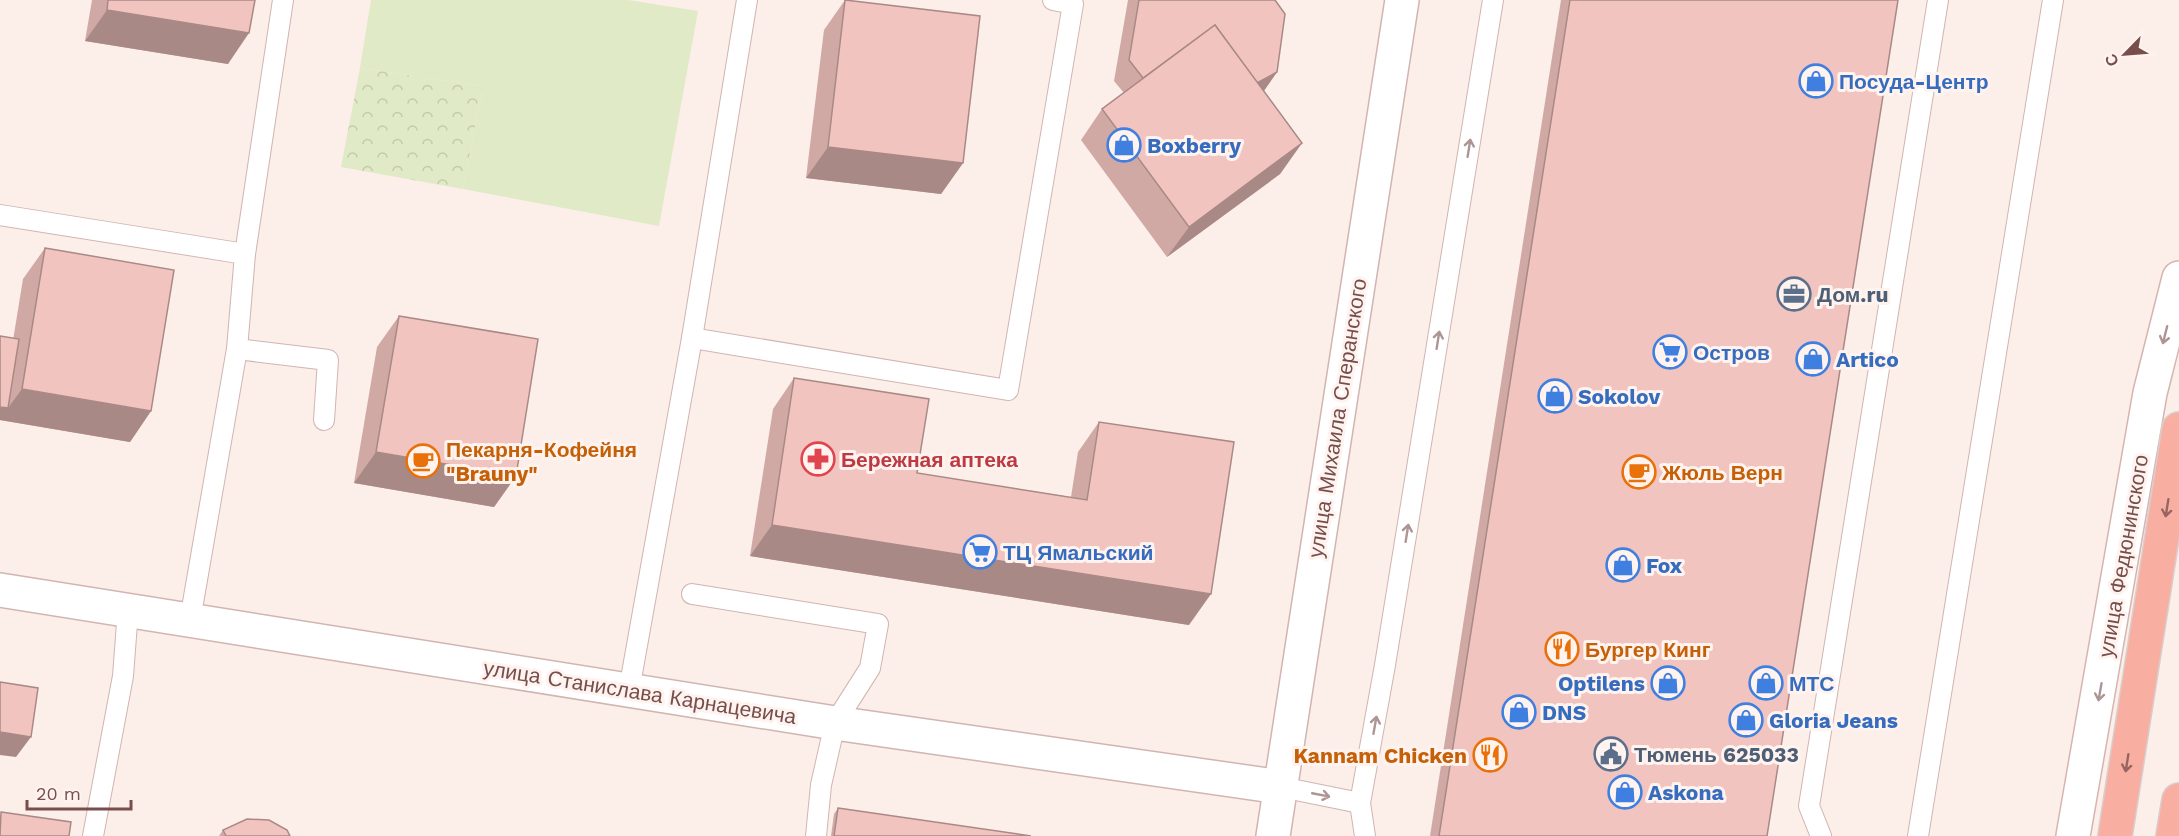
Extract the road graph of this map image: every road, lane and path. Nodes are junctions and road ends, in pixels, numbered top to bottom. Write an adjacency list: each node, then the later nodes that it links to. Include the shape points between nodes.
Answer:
1 (284, 0): 9 (lane)
2 (747, 0): 11 (lane)
3 (1053, 0): 11 (lane, via 1073,4 1008,390)
4 (1402, 0): 21 (street, улица Михаила Сперанского)
5 (1493, 0): 23 (lane, one-way to 5)
6 (1938, 0): 28 (lane, via 1809,806)
7 (2053, 0): 29 (lane)
8 (0, 215): 9 (lane)
9 (245, 254): 12 (lane)
10 (2179, 278): 30 (street, улица Федюнинского, one-way to 30, via 2150,393)
11 (692, 338): 19 (lane)
12 (237, 349): 13 (lane, via 328,360); 18 (lane)
13 (324, 420)
14 (2179, 429): 31 (highway, улица Федюнинского, one-way to 31)
15 (0, 590): 17 (street, улица Станислава Карнацевича)
16 (692, 594): 20 (lane, via 878,624 870,668)
17 (128, 610): 18 (street, улица Станислава Карнацевича); 24 (lane, via 123,676)
18 (190, 620): 19 (street, улица Станислава Карнацевича)
19 (629, 690): 20 (street, улица Станислава Карнацевича)
20 (835, 723): 21 (street, улица Станислава Карнацевича); 25 (lane, via 821,785)
21 (1281, 787): 23 (lane, one-way to 23); 26 (street, улица Михаила Сперанского)
22 (2179, 800): 32 (highway)
23 (1360, 803): 27 (lane)
24 (93, 836)
25 (816, 836)
26 (1273, 836)
27 (1365, 836)
28 (1821, 836)
29 (1918, 836)
30 (2073, 836)
31 (2115, 836)
32 (2173, 836)

